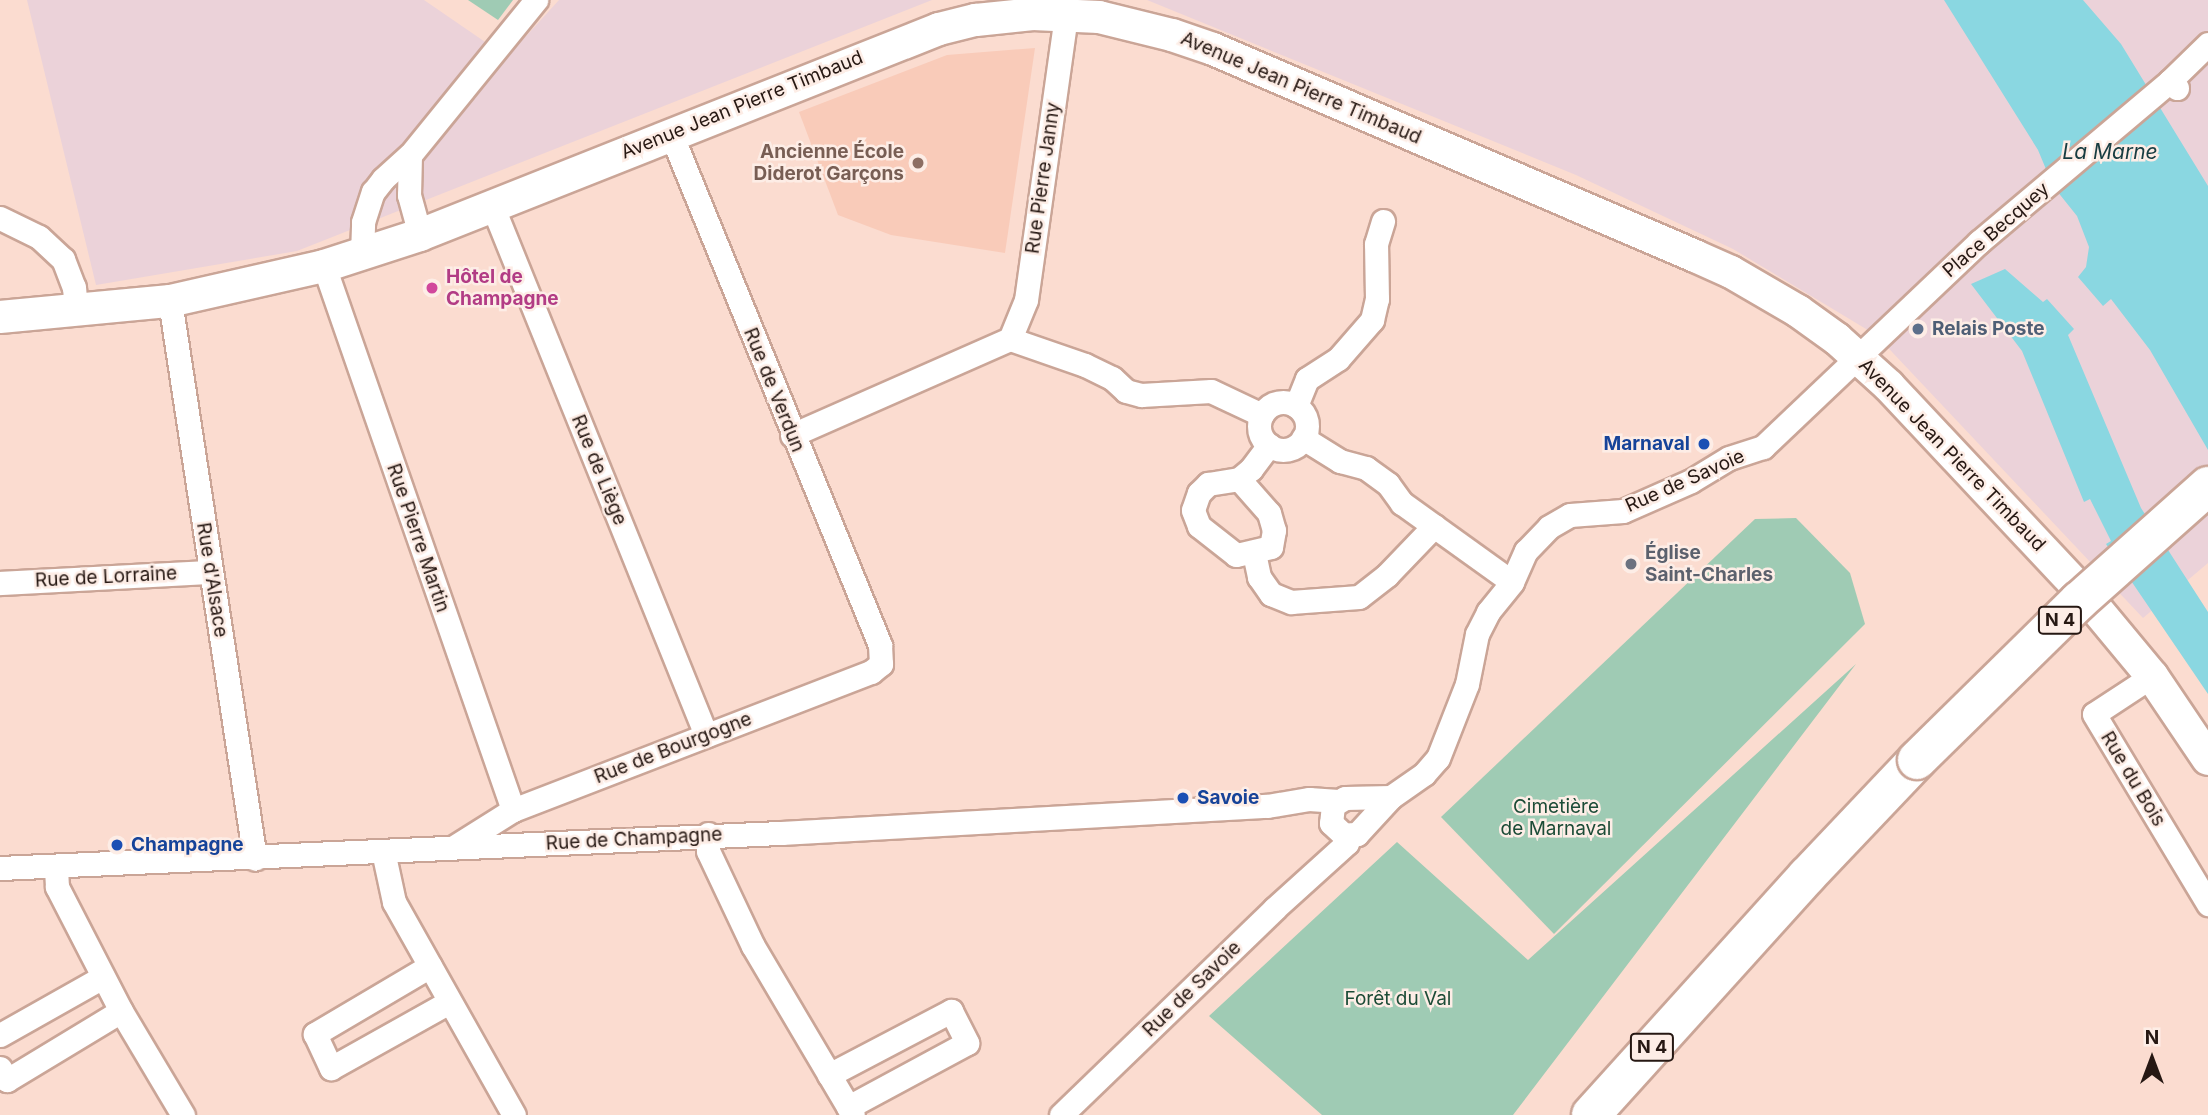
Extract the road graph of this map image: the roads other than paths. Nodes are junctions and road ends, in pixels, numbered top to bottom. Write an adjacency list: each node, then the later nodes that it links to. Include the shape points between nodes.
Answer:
1 (536, 0): 5 (street)
2 (1066, 15): 4 (main road, Avenue Jean Pierre Timbaud, via 1000,16 940,29); 15 (street, Rue Pierre Janny, via 1026,300); 16 (main road, Avenue Jean Pierre Timbaud, via 1135,25 1213,49 1695,256 1766,291)
3 (2208, 45): 16 (street, Place Becquey, via 2173,84 1971,250)
4 (671, 134): 6 (main road, Avenue Jean Pierre Timbaud); 19 (street, Rue de Verdun)
5 (410, 155): 9 (street, via 409,195); 10 (street, via 373,192 363,222)
6 (492, 205): 9 (main road, Avenue Jean Pierre Timbaud); 31 (street, Rue de Liège)
7 (0, 218): 13 (street, via 39,237 63,259 74,287)
8 (1383, 221): 17 (street, via 1372,320 1338,359 1307,379)
9 (420, 235): 10 (main road, Avenue Jean Pierre Timbaud)
10 (362, 255): 11 (main road, Avenue Jean Pierre Timbaud)
11 (324, 266): 12 (main road, Avenue Jean Pierre Timbaud); 33 (street, Rue Pierre Martin)
12 (170, 300): 13 (main road, Avenue Jean Pierre Timbaud); 26 (street, Rue d'Alsace)
13 (76, 312): 14 (main road, Avenue Jean Pierre Timbaud)
14 (0, 317)
15 (1010, 339): 18 (street, via 1084,365 1112,378 1126,391 1141,395 1211,391); 19 (street)
16 (1859, 358): 27 (street, Rue de Savoie, via 1763,447 1729,457 1691,481 1623,510 1570,515 1549,527 1526,551); 30 (main road, Avenue Jean Pierre Timbaud, via 2078,587)
17 (1296, 405): 18 (street, via 1281,402 1266,408); 20 (street, via 1307,424)
18 (1262, 415): 21 (street, via 1261,435)
19 (792, 435): 29 (street, Rue de Verdun)
20 (1303, 438): 21 (street, via 1284,450); 24 (street, via 1339,461 1366,468)
21 (1269, 445): 22 (street)
22 (1239, 479): 25 (street, via 1269,513 1275,530 1271,547); 25 (street, via 1208,484 1199,492 1193,510 1199,526 1220,544 1236,555)
23 (2208, 486): 44 (highway, N 4, bridge, via 2079,601 1917,760)
24 (1434, 526): 25 (street, via 1359,597 1291,602 1271,594 1259,577); 27 (street)
25 (1254, 553)
26 (211, 572): 28 (street, Rue de Lorraine); 38 (street, Rue d'Alsace)
27 (1512, 582): 34 (street, Rue de Savoie, via 1477,634 1467,684 1438,758 1391,797)
28 (0, 583)
29 (880, 645): 31 (street, Rue de Bourgogne, via 881,664 871,672)
30 (2152, 676): 32 (main road, Avenue Jean Pierre Timbaud); 41 (street, Rue du Bois, via 2094,714)
31 (706, 736): 33 (street, Rue de Bourgogne)
32 (2208, 759)
33 (513, 810): 36 (street, Rue de Bourgogne)
34 (1346, 818): 35 (street, Rue de Champagne, via 1267,806); 53 (street, Rue de Savoie, via 1329,835 1324,864)
35 (708, 834): 36 (street, Rue de Champagne); 49 (street, via 708,851 753,946)
36 (452, 849): 37 (street, Rue de Champagne)
37 (383, 851): 38 (street, Rue de Champagne); 42 (street, via 394,902)
38 (255, 859): 39 (street, Rue de Champagne)
39 (56, 866): 40 (street, Rue de Champagne); 43 (street, via 57,887)
40 (0, 868)
41 (2208, 904)
42 (429, 966): 45 (street); 45 (street, via 315,1034 331,1068)
43 (103, 977): 46 (street); 47 (street)
44 (1716, 981): 54 (highway, N 4); 55 (highway, N 4)
45 (449, 1002): 52 (street)
46 (121, 1011): 48 (street, via 7,1080); 51 (street)
47 (0, 1035)
48 (0, 1068)
49 (829, 1075): 50 (street); 50 (street, via 951,1011 967,1043)
50 (851, 1111)
51 (183, 1115)
52 (514, 1115)
53 (1061, 1115)
54 (1591, 1115)
55 (1613, 1115)

